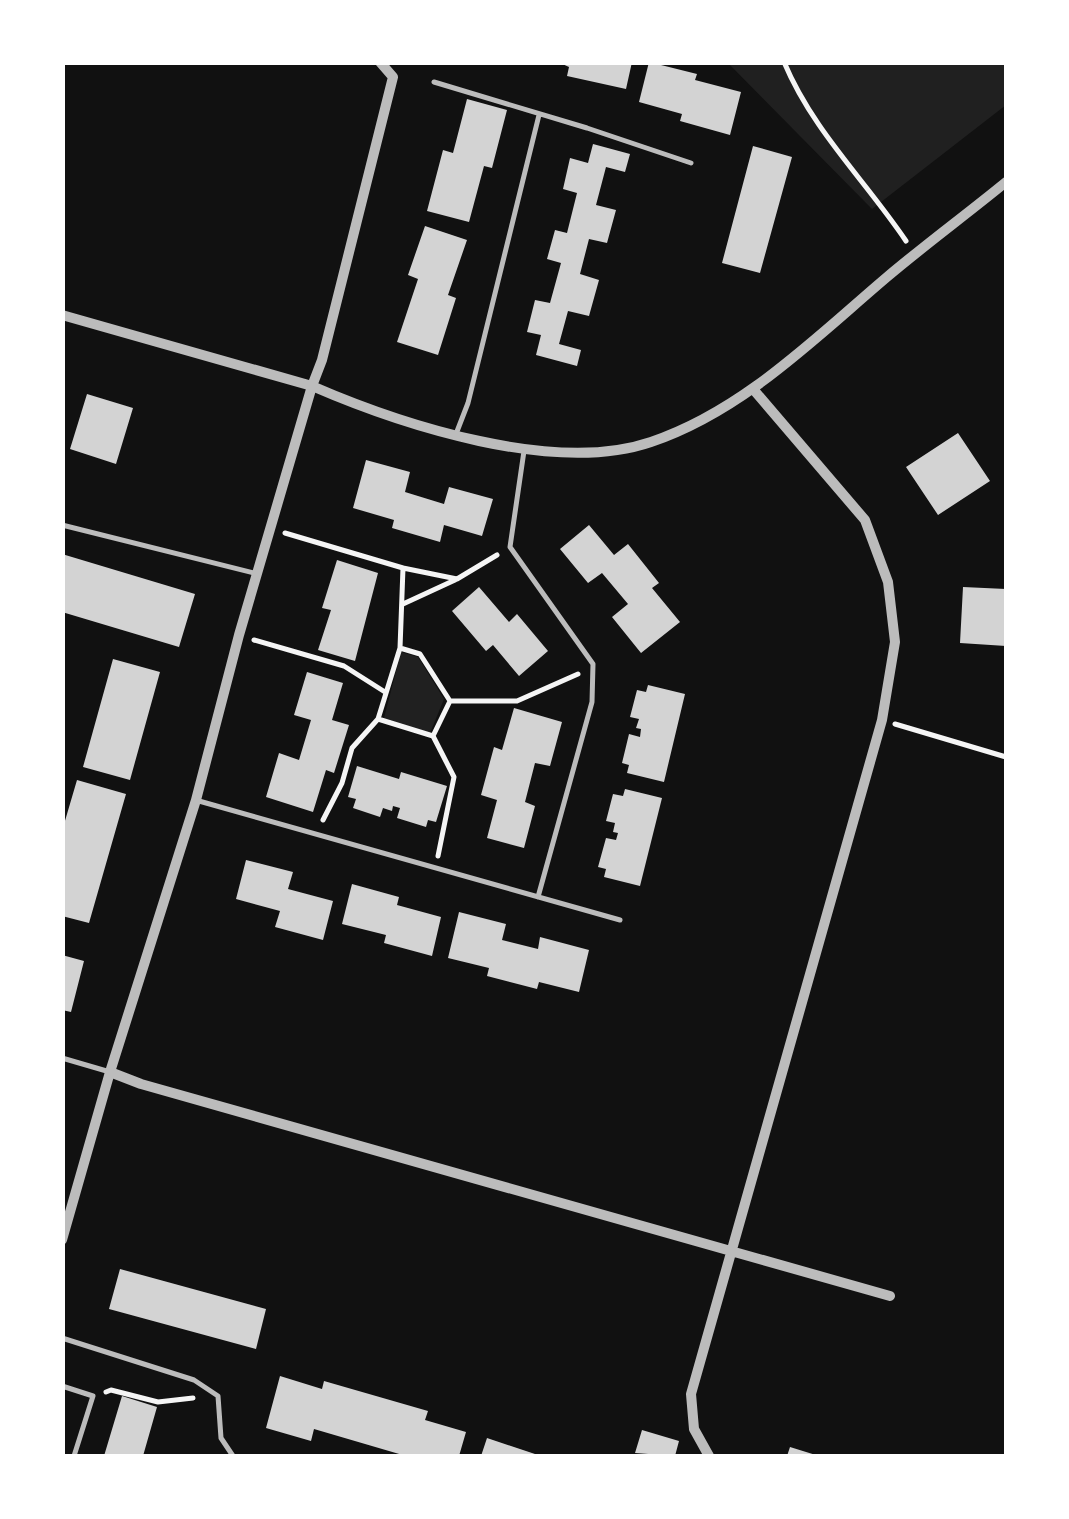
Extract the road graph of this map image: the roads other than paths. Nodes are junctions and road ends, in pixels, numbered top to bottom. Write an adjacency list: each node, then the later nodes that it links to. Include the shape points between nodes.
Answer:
1 (380, 62): 7 (street, via 393,77)
2 (434, 82): 3 (lane)
3 (539, 115): 4 (lane); 9 (lane)
4 (692, 164)
5 (1006, 182): 8 (street)
6 (62, 315): 7 (street)
7 (312, 386): 9 (street); 12 (street)
8 (753, 389): 10 (street, via 649,443 586,453); 19 (street, via 865,520 888,582 895,642 882,720)
9 (456, 434): 10 (street)
10 (524, 451): 14 (lane, via 510,548 594,664 592,702)
11 (62, 525): 12 (lane)
12 (258, 574): 13 (street)
13 (196, 800): 14 (lane); 17 (street)
14 (538, 897): 15 (lane)
15 (620, 920)
16 (62, 1058): 17 (lane)
17 (110, 1072): 18 (street); 19 (street)
18 (62, 1240)
19 (730, 1250): 20 (street); 25 (street, via 691,1394 694,1429)
20 (890, 1296)
21 (62, 1338): 24 (lane, via 194,1380 218,1396 222,1438)
22 (62, 1386): 23 (lane, via 94,1396)
23 (74, 1456)
24 (233, 1456)
25 (709, 1456)

